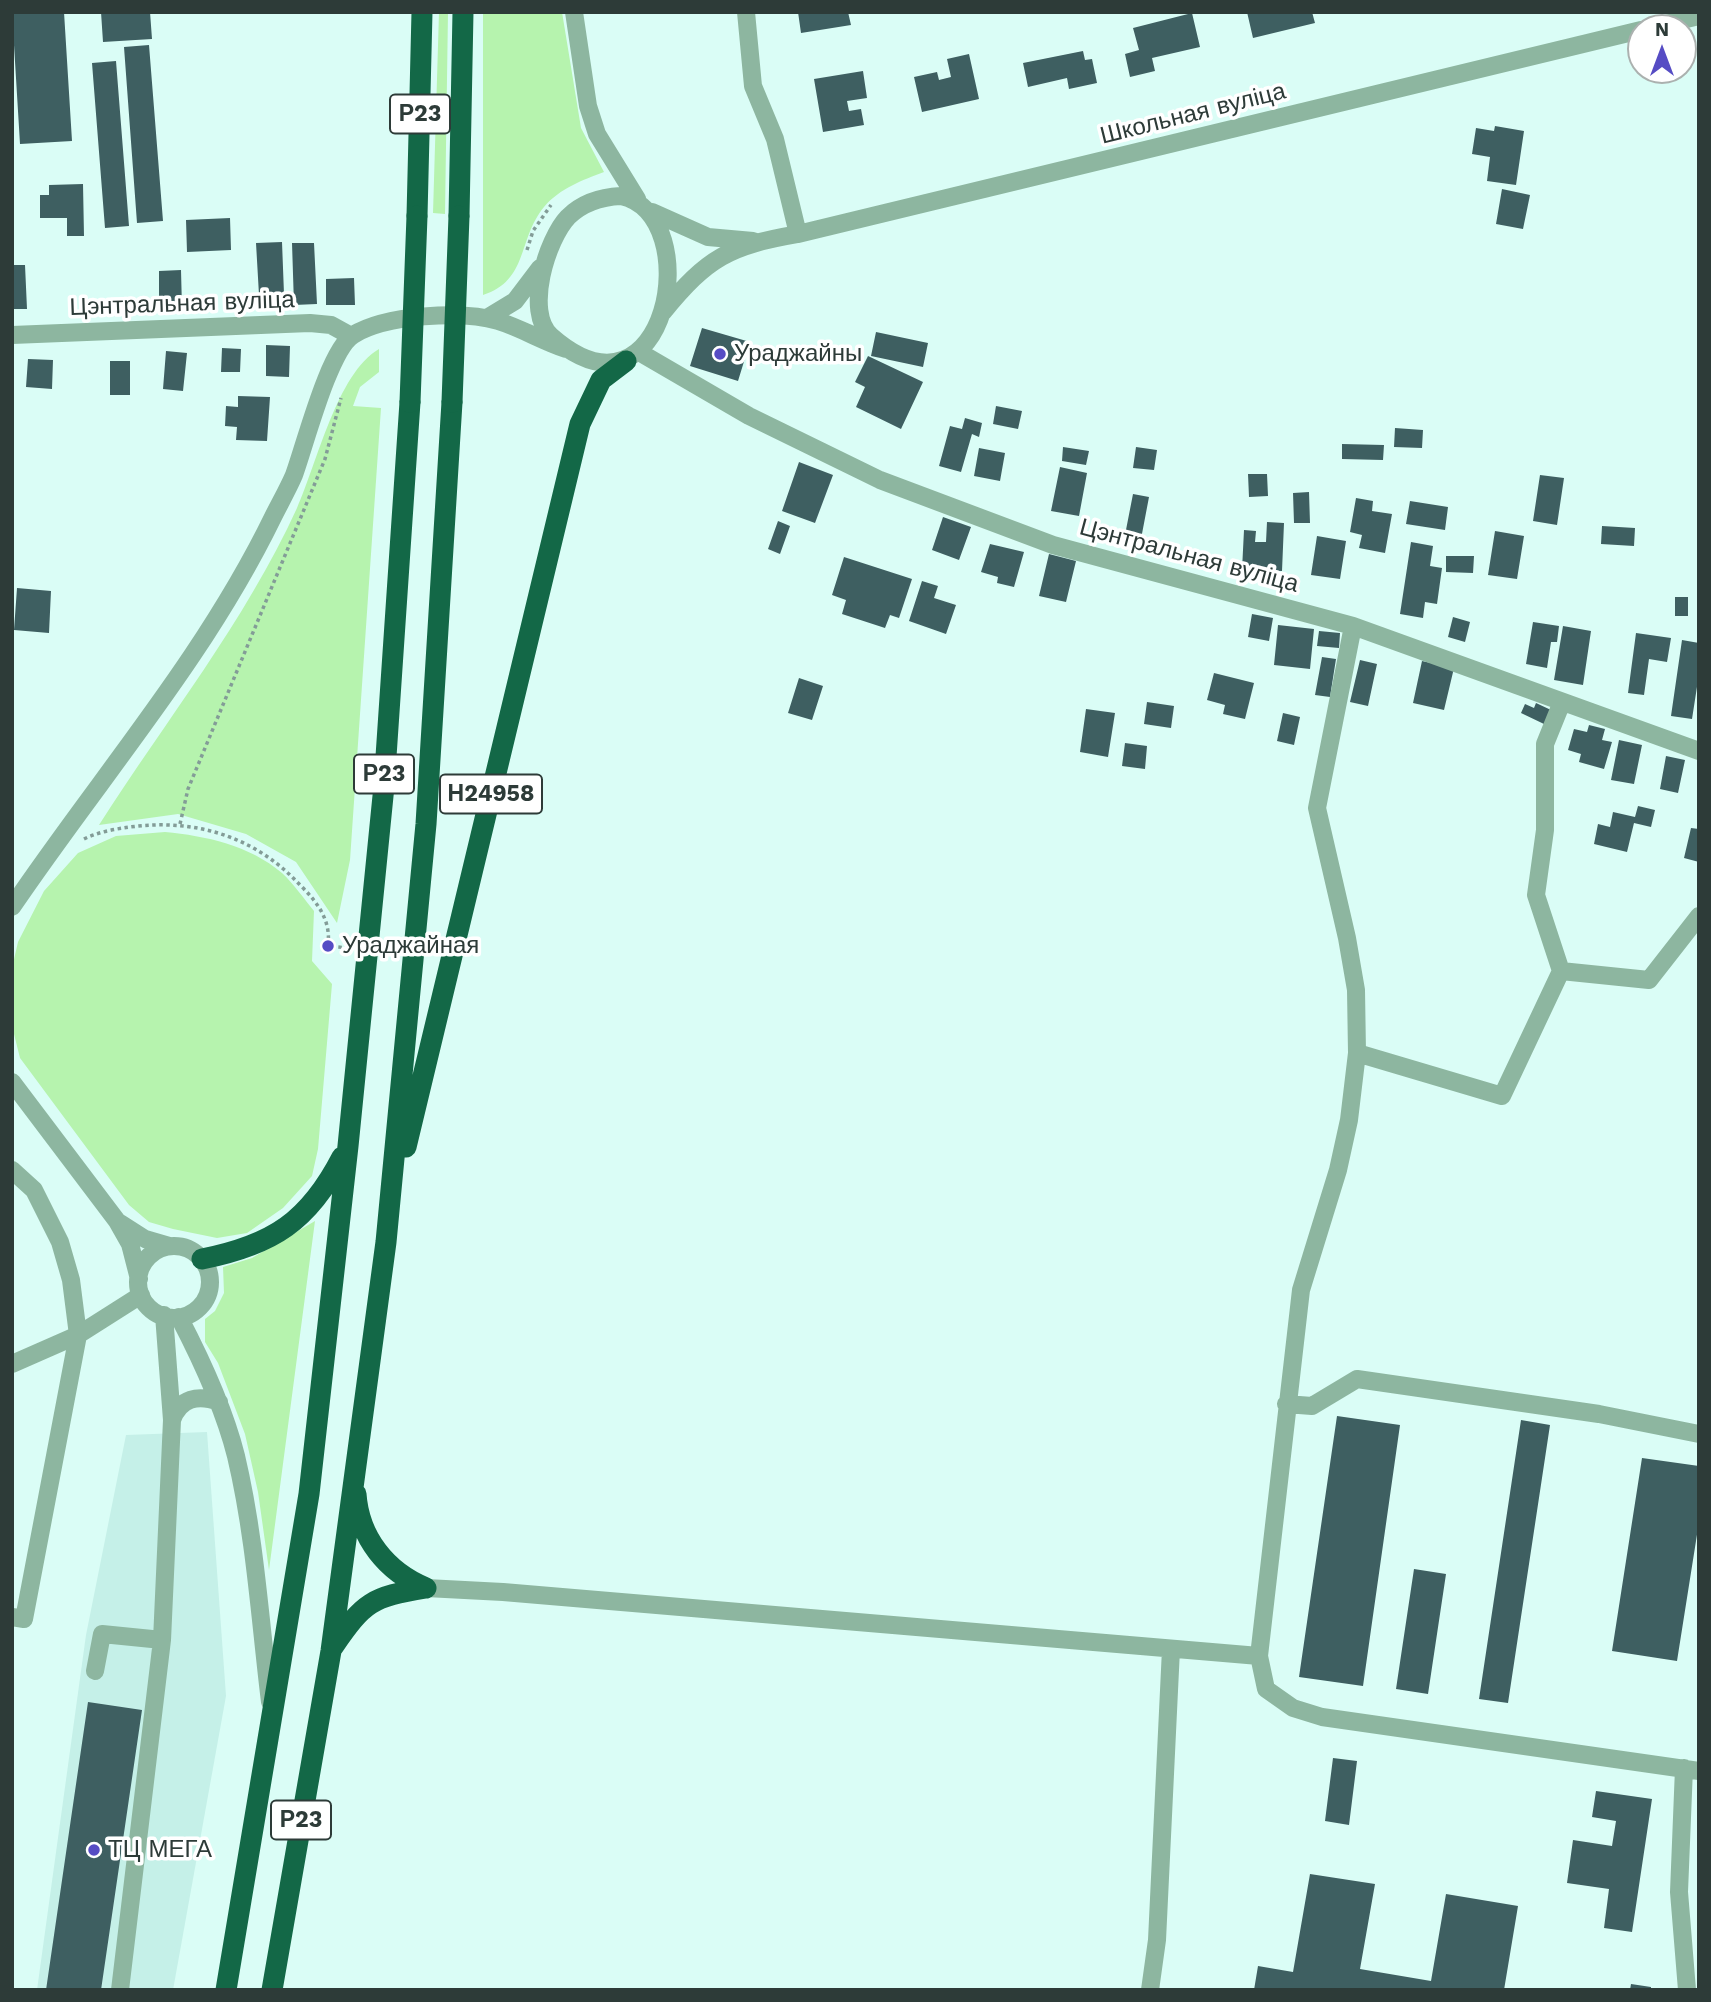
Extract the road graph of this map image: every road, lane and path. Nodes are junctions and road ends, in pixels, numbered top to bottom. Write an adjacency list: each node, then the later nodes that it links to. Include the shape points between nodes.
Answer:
1 (422, 12): 25 (highway, Р23, bridge, via 410,402)
2 (463, 12): 32 (highway, Р23, bridge, via 452,402 426,824)
3 (574, 12): 6 (street, Н24958, via 588,106 597,134)
4 (746, 12): 8 (street, via 753,86 775,139)
5 (1627, 33): 8 (street, Школьная вуліца / Н24958)
6 (637, 199): 7 (street, Н24958); 10 (street, via 607,197 586,203 558,230)
7 (652, 212): 9 (street, Н24958, via 708,237); 11 (street, Н24958, via 664,246 667,289)
8 (798, 234): 9 (street, Школьная вуліца / Н24958)
9 (756, 242): 11 (street, Н24958, via 717,257 691,278)
10 (548, 253): 12 (street, via 515,301); 15 (street, via 539,312 546,331)
11 (663, 312): 16 (street, Н24958, via 655,331)
12 (487, 318): 14 (street, via 406,316); 15 (street)
13 (12, 335): 14 (street, Цэнтральная вуліца, via 310,323)
14 (351, 336): 22 (street, via 337,356 293,478 223,612)
15 (566, 349): 16 (street, via 591,361)
16 (632, 357): 18 (street, Цэнтральная вуліца, via 679,376 880,480 1041,540); 32 (highway, Н24958, via 601,380 580,424)
17 (342, 396): 21 (path, via 325,459 188,789)
18 (1353, 626): 19 (street, Цэнтральная вуліца); 27 (street, via 1317,808 1356,990)
19 (1562, 702): 20 (street, Цэнтральная вуліца); 26 (street, via 1545,744 1545,830 1536,895)
20 (1699, 751)
21 (180, 824): 22 (path, via 123,828 92,835 65,849); 25 (path, via 232,837 260,851 284,868 321,910 330,928 328,946)
22 (55, 843): 23 (street)
23 (12, 907)
24 (1699, 916): 26 (street, via 1649,980)
25 (368, 950): 29 (highway, Р23)
26 (1561, 971): 27 (street, via 1502,1096)
27 (1357, 1053): 40 (street, via 1338,1170 1301,1290)
28 (12, 1082): 31 (street)
29 (348, 1146): 34 (highway, via 325,1189 302,1217 233,1253); 51 (highway, Р23, via 309,1494)
30 (12, 1170): 37 (street, via 34,1190 60,1242 71,1280)
31 (117, 1221): 33 (street, via 145,1239); 35 (street, via 130,1244)
32 (386, 1241): 43 (highway, Р23)
33 (169, 1246): 34 (street); 35 (street, via 148,1257)
34 (202, 1259): 36 (street, via 208,1268 209,1289 199,1308)
35 (140, 1287): 36 (street, via 146,1304); 37 (street)
36 (171, 1316): 39 (street); 41 (street)
37 (78, 1335): 38 (street); 45 (street, via 24,1619)
38 (12, 1364)
39 (219, 1402): 41 (street, via 192,1398 177,1407); 51 (street, via 247,1508)
40 (1286, 1405): 42 (street, via 1311,1406 1357,1379 1599,1414); 49 (street)
41 (172, 1420): 46 (street)
42 (1699, 1434)
43 (355, 1470): 44 (highway, via 357,1500 374,1545 402,1578); 48 (highway, Р23)
44 (426, 1588): 47 (street); 48 (highway, via 375,1600 357,1612)
45 (12, 1617)
46 (162, 1640): 50 (street, via 102,1634); 53 (street)
47 (1171, 1649): 49 (street); 56 (street, via 1157,1940)
48 (331, 1651): 55 (highway, Р23)
49 (1259, 1656): 52 (street, via 1266,1689 1293,1708 1322,1717)
50 (95, 1671)
51 (272, 1718): 54 (highway, Р23)
52 (1691, 1769): 57 (street, via 1679,1892)
53 (120, 1990)
54 (226, 1990)
55 (272, 1990)
56 (1150, 1990)
57 (1687, 1990)

